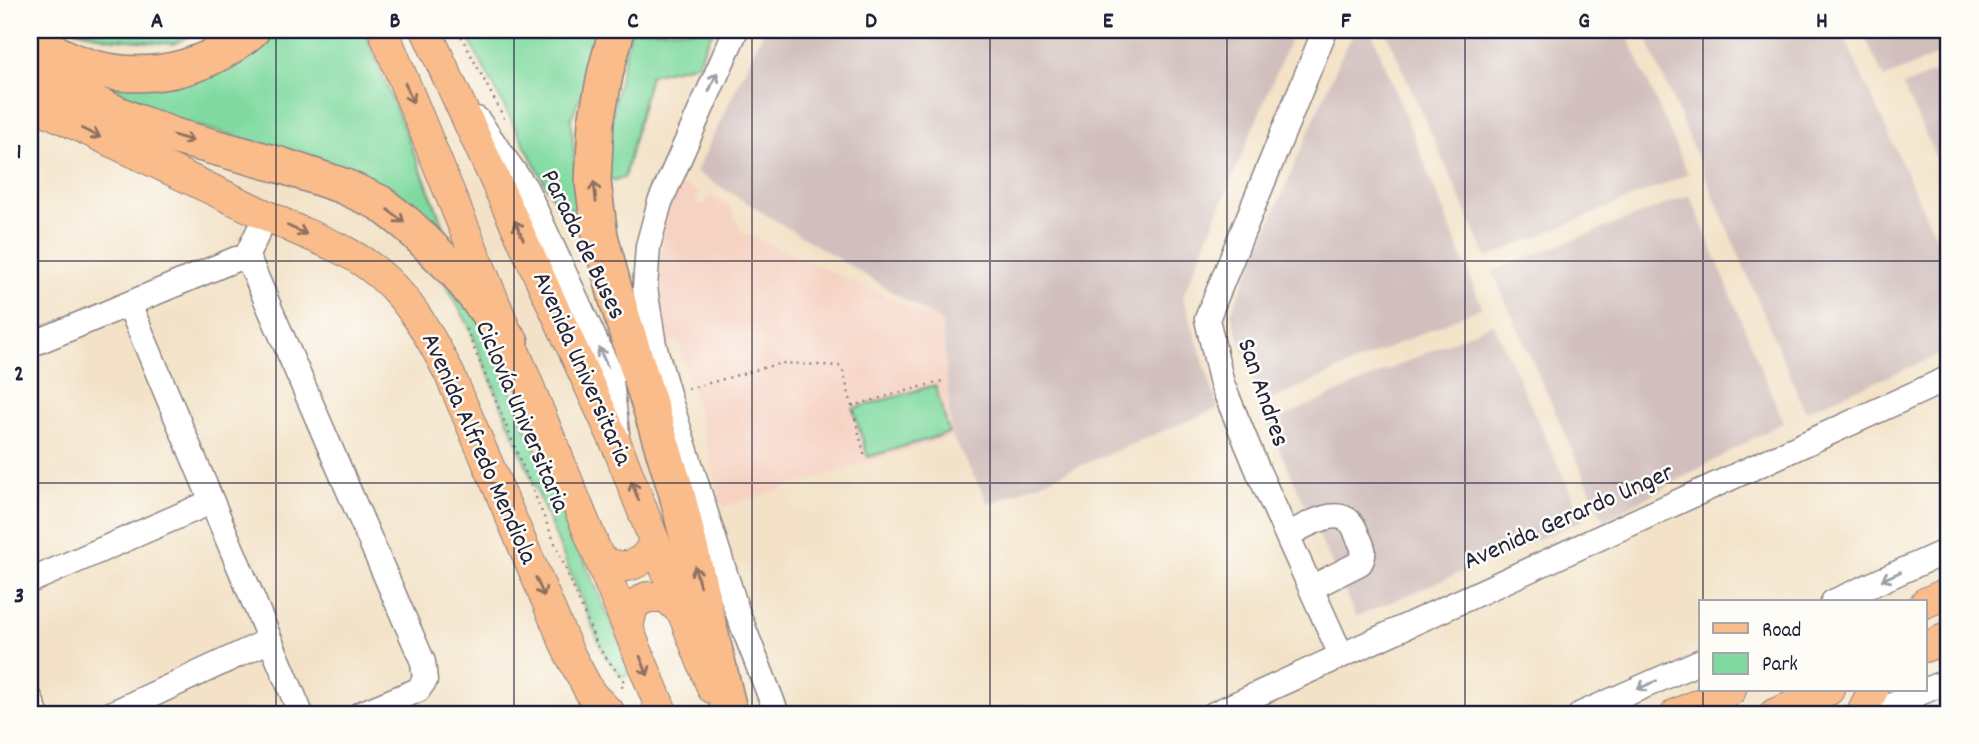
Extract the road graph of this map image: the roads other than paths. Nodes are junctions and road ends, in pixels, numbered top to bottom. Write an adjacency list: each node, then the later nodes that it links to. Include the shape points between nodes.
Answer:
1 (252, 30): 7 (highway, via 211,59 174,71 135,74 92,67)
2 (383, 30): 13 (main road, Avenida Universitaria, one-way to 13)
3 (426, 30): 19 (main road, Avenida Universitaria, one-way to 3, via 618,448)
4 (617, 30): 19 (highway, one-way to 4, via 677,494 617,300 600,236 593,182 596,122)
5 (736, 30): 16 (street, one-way to 5, via 645,288 648,246 660,202)
6 (1325, 30): 18 (street, San Andres, via 1207,318 1222,384)
7 (30, 36)
8 (30, 75): 13 (highway, one-way to 13, via 177,137 280,165 380,203 457,272)
9 (30, 103): 10 (main road, Avenida Alfredo Mendiola, one-way to 10)
10 (266, 216): 11 (street); 41 (main road, Avenida Alfredo Mendiola, one-way to 41, via 370,266 413,312 449,373 569,653 591,694)
11 (245, 259): 12 (street); 45 (street, via 423,663 425,680 418,690)
12 (129, 304): 14 (street); 17 (street)
13 (511, 342): 21 (main road, Avenida Universitaria)
14 (30, 345)
15 (1949, 378): 32 (street, Avenida Gerardo Unger)
16 (669, 398): 19 (highway, via 684,488); 49 (street, via 737,611)
17 (211, 502): 22 (street); 30 (street)
18 (1287, 535): 23 (street, San Andres); 23 (street, via 1324,519 1344,517 1363,546 1360,563)
19 (670, 537): 21 (main road, via 636,564 618,567); 27 (main road, Avenida Universitaria); 48 (highway, one-way to 19)
20 (1949, 550): 25 (street, one-way to 25)
21 (600, 559): 28 (main road, Avenida Universitaria)
22 (30, 581)
23 (1311, 588): 32 (street, San Andres)
24 (1949, 592): 26 (main road)
25 (1837, 600)
26 (1926, 603)
27 (681, 612): 28 (main road, via 666,597 647,597 633,605); 47 (main road, Avenida Universitaria)
28 (628, 628): 46 (main road, Avenida Universitaria, one-way to 46)
29 (1949, 636): 31 (main road)
30 (270, 640): 43 (street); 44 (street)
31 (1926, 647)
32 (1341, 655): 50 (street, Avenida Gerardo Unger)
33 (1699, 662): 51 (street, one-way to 51)
34 (1949, 680): 35 (street)
35 (1926, 690)
36 (1726, 692): 52 (main road)
37 (1824, 692): 53 (main road)
38 (1872, 692): 54 (main road)
39 (1922, 692): 55 (street)
40 (30, 698): 42 (street)
41 (616, 703)
42 (36, 714)
43 (111, 714)
44 (301, 714)
45 (360, 714)
46 (663, 714)
47 (722, 714)
48 (730, 714)
49 (777, 714)
50 (1214, 714)
51 (1581, 714)
52 (1676, 714)
53 (1774, 714)
54 (1861, 714)
55 (1873, 714)

